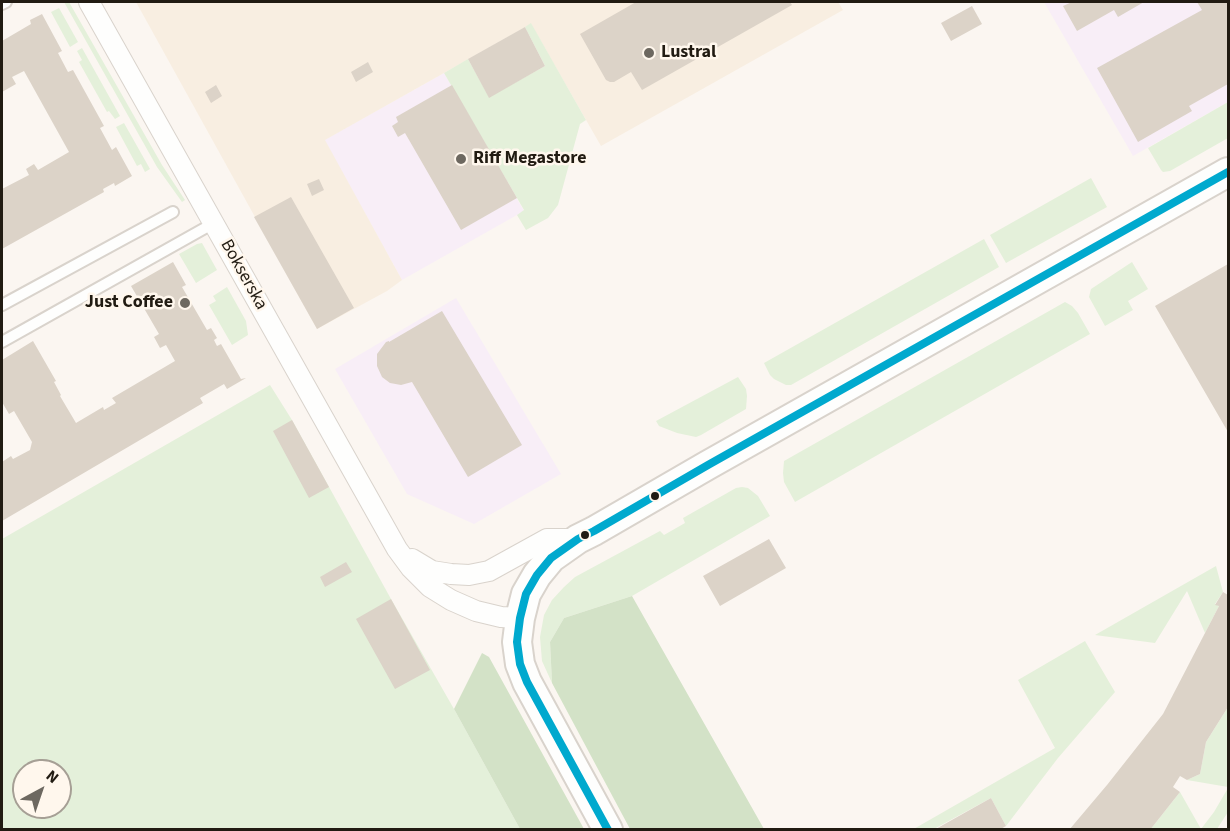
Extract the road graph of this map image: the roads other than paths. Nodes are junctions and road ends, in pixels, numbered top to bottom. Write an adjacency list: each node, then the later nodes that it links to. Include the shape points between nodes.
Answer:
1 (6, 2): 3 (lane)
2 (89, 2): 6 (street, Bokserska)
3 (2, 4)
4 (1228, 172): 9 (street)
5 (173, 212): 7 (lane)
6 (214, 223): 8 (lane); 10 (street, Bokserska)
7 (2, 305)
8 (2, 342)
9 (578, 539): 10 (street, Bokserska, via 547,539 489,571 469,575 432,571); 11 (street, via 551,558 537,575 526,594)
10 (397, 549): 11 (street, Bokserska, via 430,587 451,600 476,611)
11 (520, 618): 12 (street, via 517,642 527,682)
12 (608, 830)

